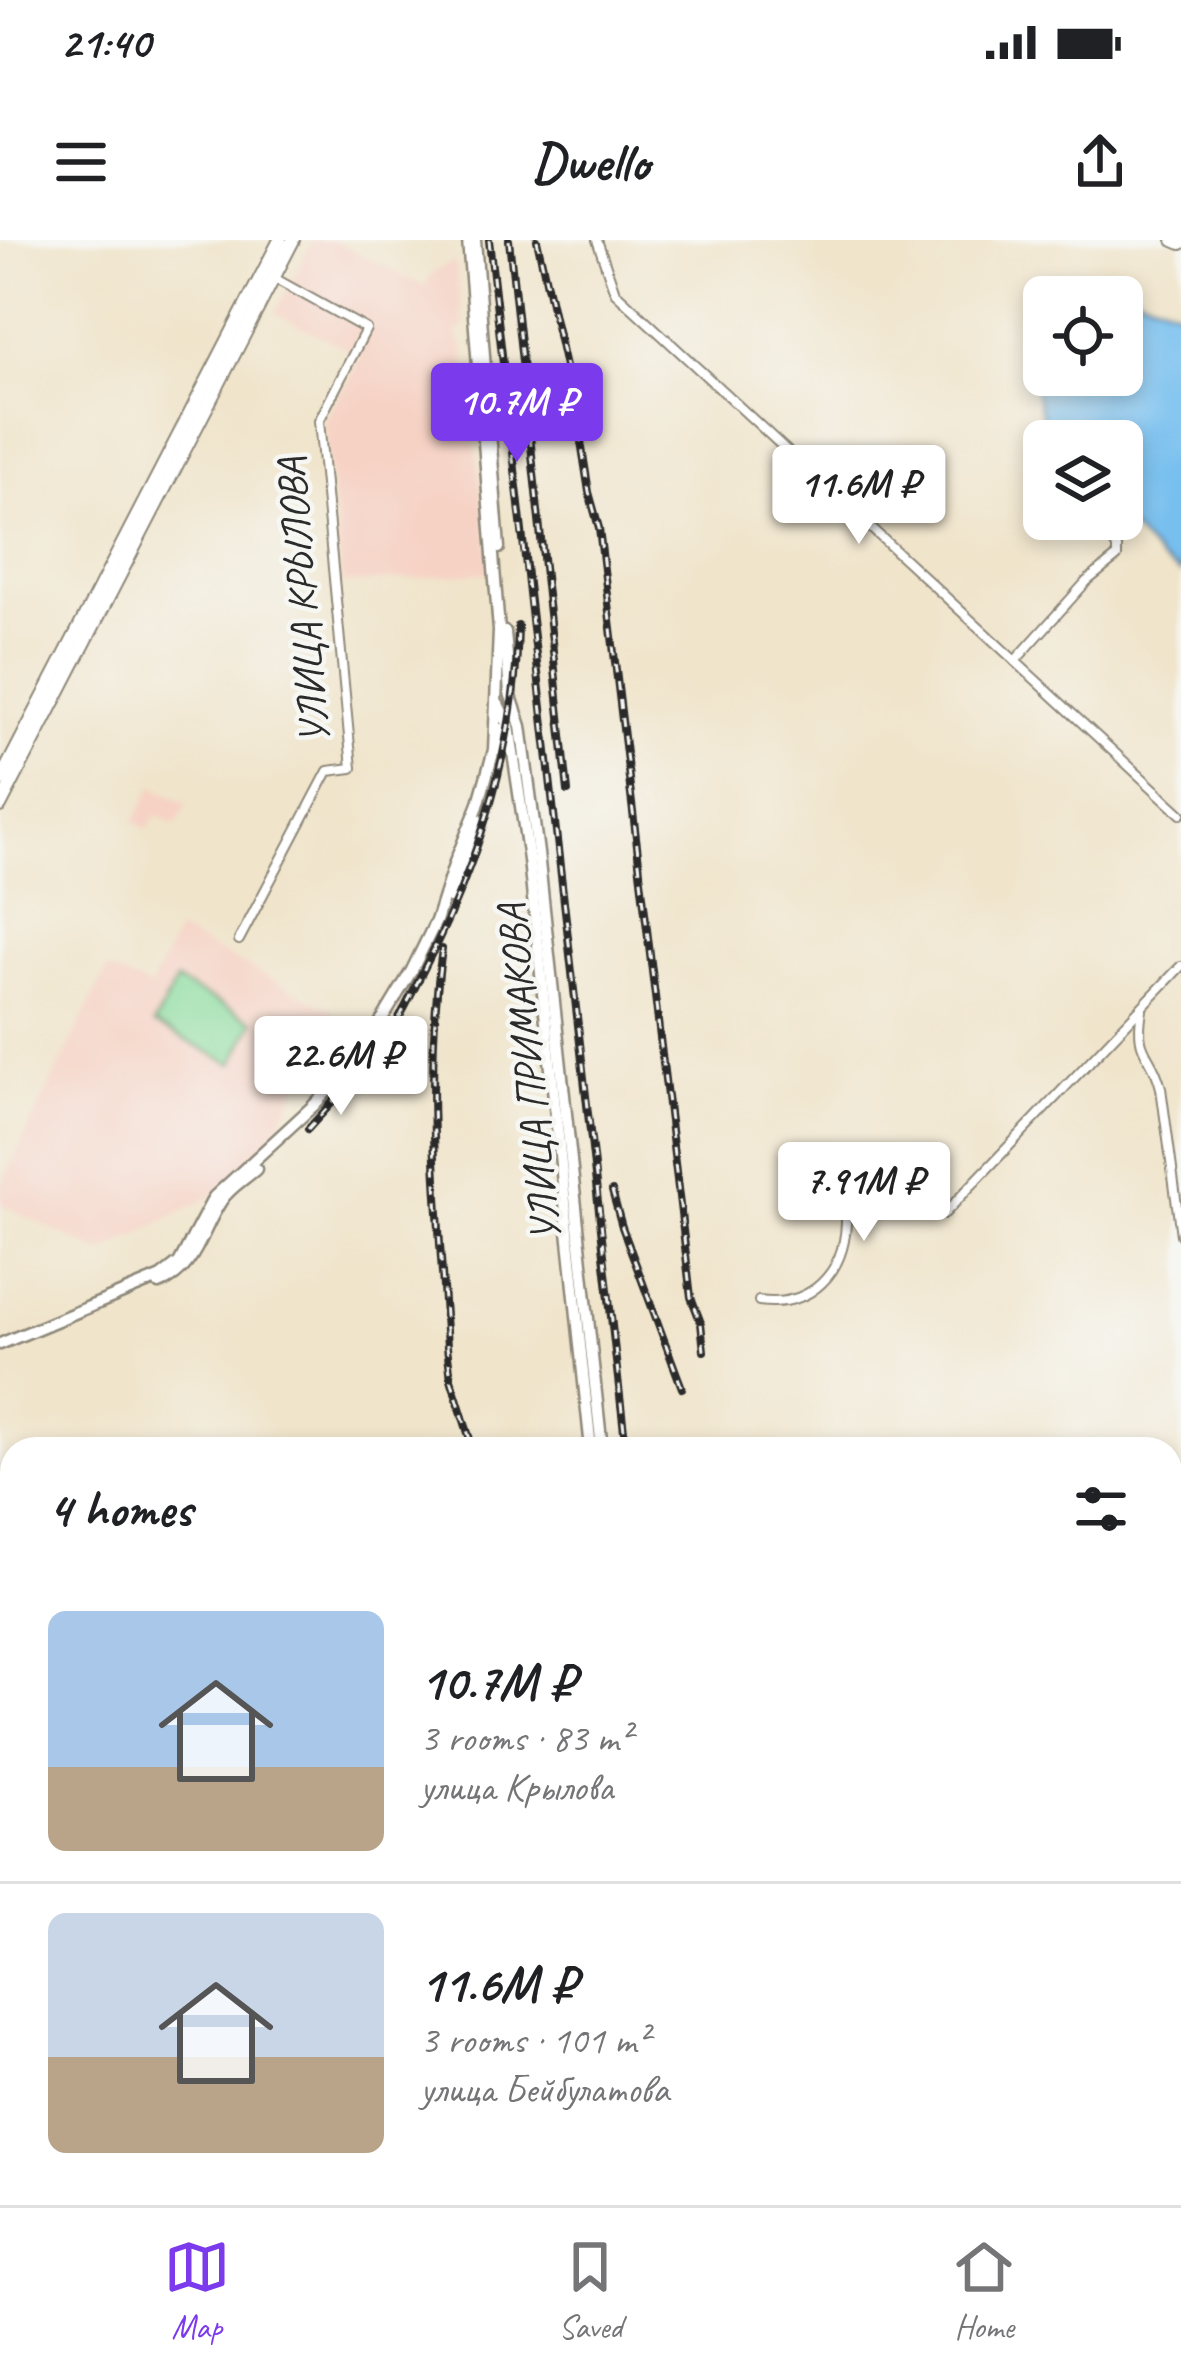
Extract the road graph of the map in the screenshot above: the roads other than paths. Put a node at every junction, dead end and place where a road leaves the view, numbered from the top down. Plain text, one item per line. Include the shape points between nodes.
1 (280, 240) edge
2 (293, 240) edge
3 (472, 240) edge
4 (597, 240) edge
5 (274, 278) junction
6 (234, 344) junction
7 (1112, 540) edge
8 (1015, 661) junction
9 (497, 700) junction
10 (512, 700) junction
11 (507, 727) junction
12 (0, 781) edge
13 (0, 806) edge
14 (1181, 814) edge
15 (239, 940) dead end
16 (1181, 966) edge
17 (1143, 1008) junction
18 (1181, 1235) edge
19 (759, 1301) dead end
20 (0, 1345) edge
21 (590, 1437) edge
22 (601, 1437) edge

1 - 6 main road
2 - 5 main road
3 - 9 main road
3 - 10 main road
4 - 8 street via 615,292
5 - 6 main road
5 - 15 street, УЛИЦА КРЫЛОВА via 366,329 320,421 352,768 328,771
6 - 12 main road
6 - 13 main road
7 - 8 street via 1117,557
8 - 14 street
9 - 10 main road
9 - 11 main road
9 - 20 main road via 494,750 436,921 346,1072 214,1197 170,1271
10 - 11 main road
10 - 22 main road, УЛИЦА ПРИМАКОВА via 538,854
11 - 20 main road via 440,922 398,1006 349,1075 224,1195 172,1279
11 - 21 main road, УЛИЦА ПРИМАКОВА via 530,860
16 - 17 street
17 - 18 street via 1140,1040 1157,1073
17 - 19 street via 948,1211 932,1213 867,1155 856,1161 835,1271 793,1301

